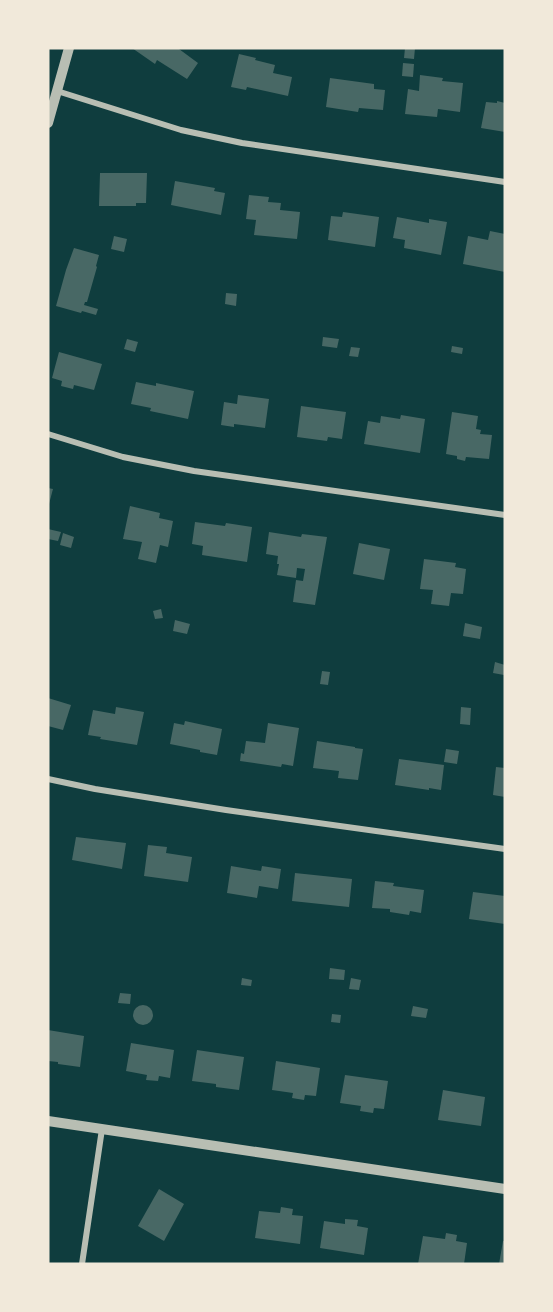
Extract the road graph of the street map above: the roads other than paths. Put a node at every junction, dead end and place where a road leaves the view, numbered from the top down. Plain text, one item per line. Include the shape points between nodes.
1 (69, 48) edge
2 (57, 91) junction
3 (48, 123) edge
4 (505, 182) edge
5 (48, 434) edge
6 (505, 515) edge
7 (48, 779) edge
8 (505, 849) edge
9 (48, 1121) edge
10 (102, 1129) junction
11 (505, 1189) edge
12 (82, 1264) edge

1 - 2 street
2 - 3 street
2 - 4 street via 181,130 242,143
5 - 6 street via 123,457 194,471
7 - 8 street via 204,806
9 - 10 street
10 - 11 street
10 - 12 street

